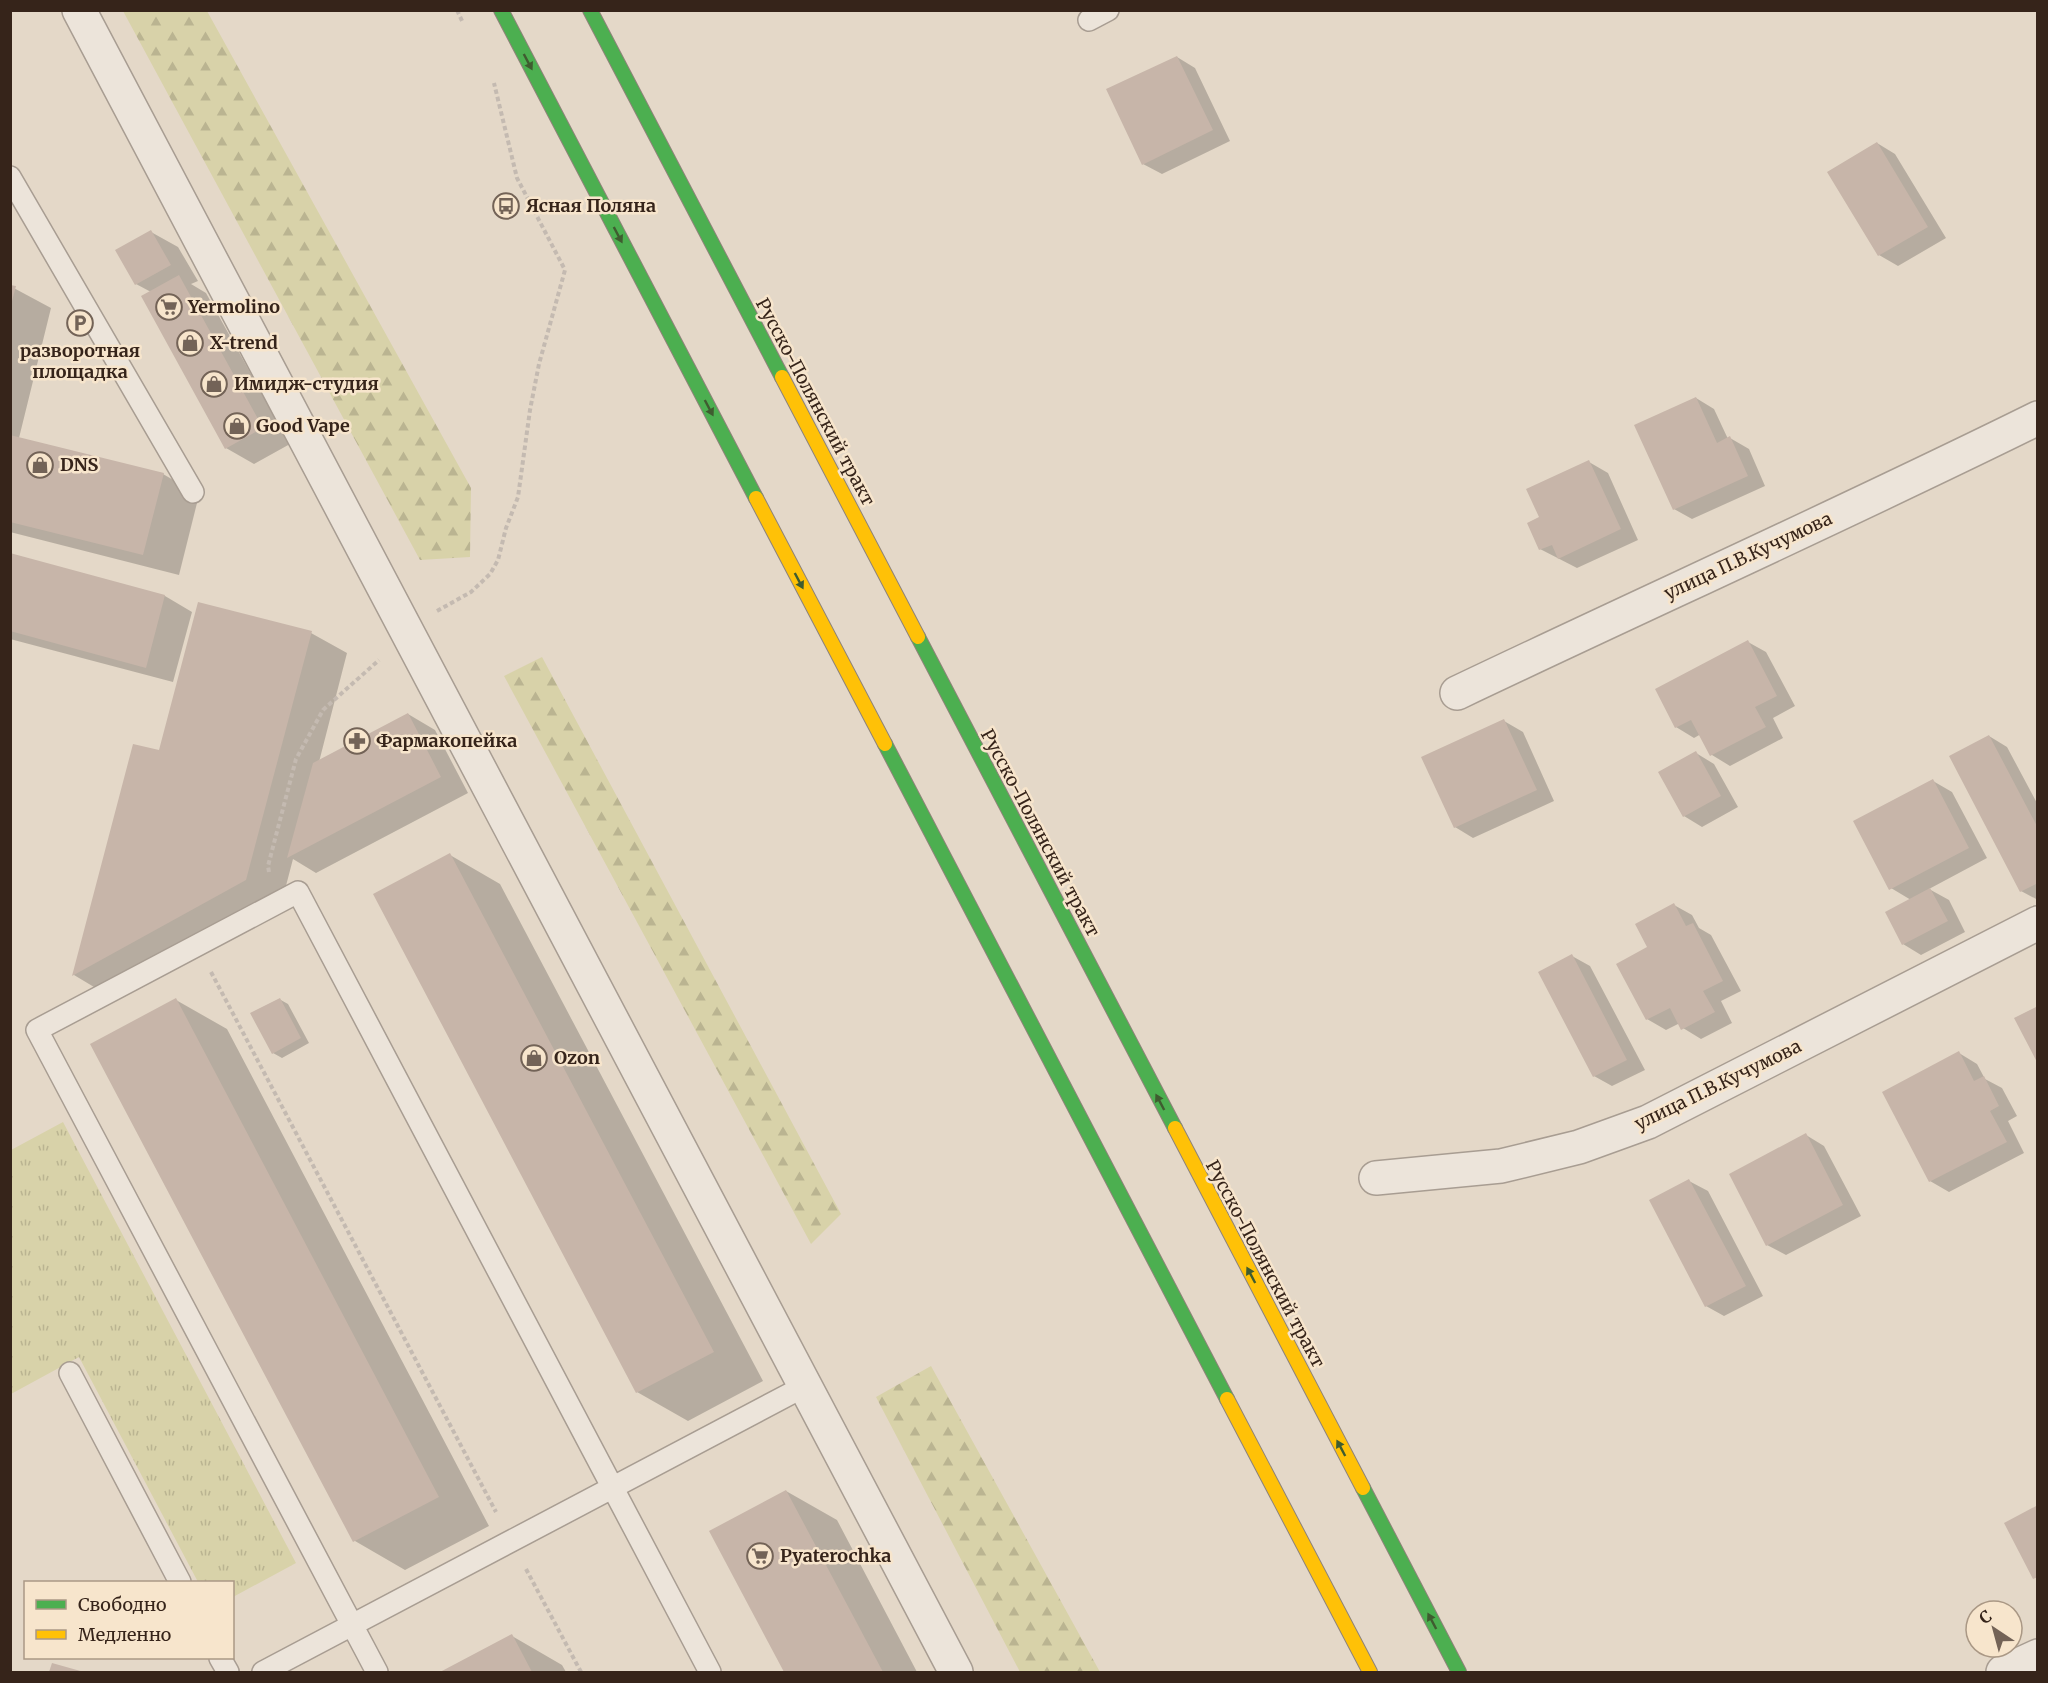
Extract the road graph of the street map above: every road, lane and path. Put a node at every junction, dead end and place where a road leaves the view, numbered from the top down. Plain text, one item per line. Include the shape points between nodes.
1 (79, 10) edge
2 (457, 10) edge
3 (501, 10) edge
4 (590, 10) edge
5 (1108, 10) edge
6 (1089, 20) dead end
7 (467, 30) dead end
8 (493, 80) dead end
9 (10, 177) edge
10 (2037, 418) edge
11 (194, 492) dead end
12 (408, 635) junction
13 (1457, 693) dead end
14 (280, 901) junction
15 (2037, 923) edge
16 (197, 945) junction
17 (1376, 1178) dead end
18 (70, 1373) dead end
19 (805, 1386) junction
20 (612, 1488) junction
21 (512, 1541) junction
22 (179, 1581) edge
23 (352, 1626) junction
24 (2037, 1656) edge
25 (263, 1672) edge
26 (377, 1672) edge
27 (581, 1672) edge
28 (710, 1672) edge
29 (956, 1672) edge
30 (1370, 1672) edge
31 (1459, 1672) edge
32 (2003, 1672) edge

1 - 12 street
2 - 7 path
3 -> 30 main road
31 -> 4 main road, Русско-Полянский тракт
5 - 6 lane
8 - 12 path via 517,178 565,270 539,364 518,497 498,560 471,592 435,612
9 - 11 lane
10 - 13 street, улица П.В.Кучумова
12 - 14 path via 323,710 296,759 268,866 271,885
12 - 19 street
14 - 16 lane
14 - 20 lane via 298,892
15 - 17 street, улица П.В.Кучумова via 1648,1122 1579,1147 1501,1166
16 - 21 path
16 - 23 lane via 37,1029
18 - 22 lane
19 - 20 lane
19 - 29 street
20 - 21 lane
20 - 28 lane
21 - 23 lane
21 - 27 path
23 - 25 lane
23 - 26 lane
24 - 32 street

